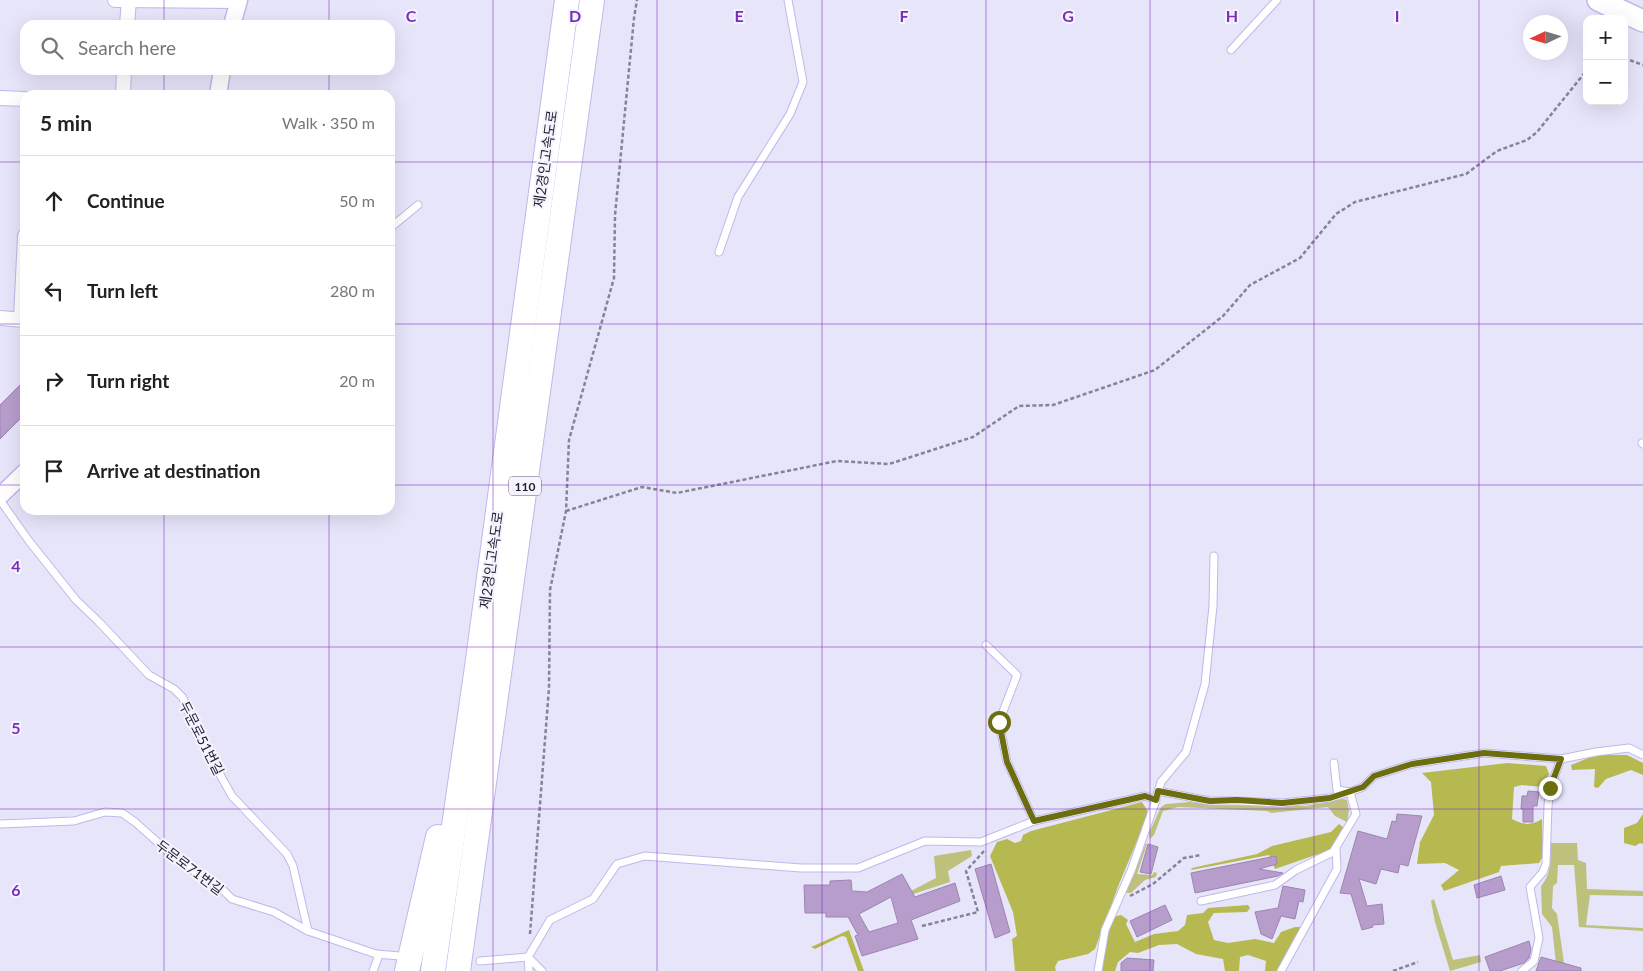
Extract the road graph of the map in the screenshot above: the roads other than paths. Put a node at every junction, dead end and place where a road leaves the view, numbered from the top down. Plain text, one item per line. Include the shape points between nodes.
1 (115, 0) edge
2 (129, 0) edge
3 (238, 0) edge
4 (567, 0) edge
5 (592, 0) edge
6 (788, 0) edge
7 (1276, 0) edge
8 (1598, 0) edge
9 (1622, 0) edge
10 (1643, 10) edge
11 (127, 20) edge
12 (233, 20) edge
13 (1643, 21) edge
14 (1231, 50) dead end
15 (124, 75) edge
16 (221, 75) edge
17 (123, 90) edge
18 (219, 90) edge
19 (0, 98) edge
20 (20, 99) edge
21 (418, 205) dead end
22 (395, 224) edge
23 (718, 252) dead end
24 (0, 318) edge
25 (20, 320) edge
26 (20, 477) edge
27 (0, 496) edge
28 (0, 500) edge
29 (1214, 556) dead end
30 (986, 646) dead end
31 (476, 668) junction
32 (1643, 755) edge
33 (1561, 759) junction
34 (1334, 763) dead end
35 (1158, 791) junction
36 (1350, 792) junction
37 (1156, 800) junction
38 (1034, 821) junction
39 (0, 824) edge
40 (1336, 847) junction
41 (1201, 901) dead end
42 (308, 931) junction
43 (377, 954) junction
44 (528, 957) junction
45 (480, 961) dead end
46 (404, 964) edge
47 (373, 971) edge
48 (433, 971) edge
49 (458, 971) edge
50 (529, 971) edge
51 (542, 971) edge
52 (1098, 971) edge
53 (1282, 971) edge
54 (1522, 971) edge

1 - 2 street
2 - 3 street
2 - 11 street
3 - 12 street
4 - 31 highway, 제2경인고속도로 / 110
5 - 49 highway, 제2경인고속도로 / 110
6 - 23 lane via 804,82 790,114 738,197
7 - 14 lane
8 - 13 main road
9 - 10 main road
15 - 17 street
16 - 18 street
19 - 20 street
21 - 22 lane
24 - 25 street
26 - 27 street
28 - 42 lane, 두문로51번길 via 76,600 149,675 183,698 195,730 232,796 287,854 293,866
29 - 35 lane via 1213,606 1205,684 1186,752 1160,782
30 - 38 lane via 1017,675 999,722 1007,762
31 - 46 highway
31 - 48 highway, 제2경인고속도로 / 110
32 - 33 lane via 1629,748
33 - 36 lane via 1484,753 1412,764 1374,776 1363,787
33 - 54 lane via 1550,788 1546,864 1530,887 1539,938 1534,961
34 - 36 lane via 1337,790
35 - 36 lane via 1210,801 1282,803 1330,798
35 - 37 lane
36 - 40 lane via 1356,814
37 - 38 lane via 1145,796
37 - 52 lane via 1131,871 1105,930
38 - 44 lane via 983,841 926,842 858,868 802,868 646,856 617,864 593,899 550,920
39 - 42 lane, 두문로71번길 via 74,821 105,812 122,813 181,863 232,899 274,912
40 - 41 lane via 1333,852 1296,870 1275,885
40 - 53 lane via 1337,869
42 - 43 lane, 두문로71번길
43 - 46 lane, 두문로71번길
43 - 47 lane
44 - 45 lane
44 - 50 lane
44 - 51 lane

